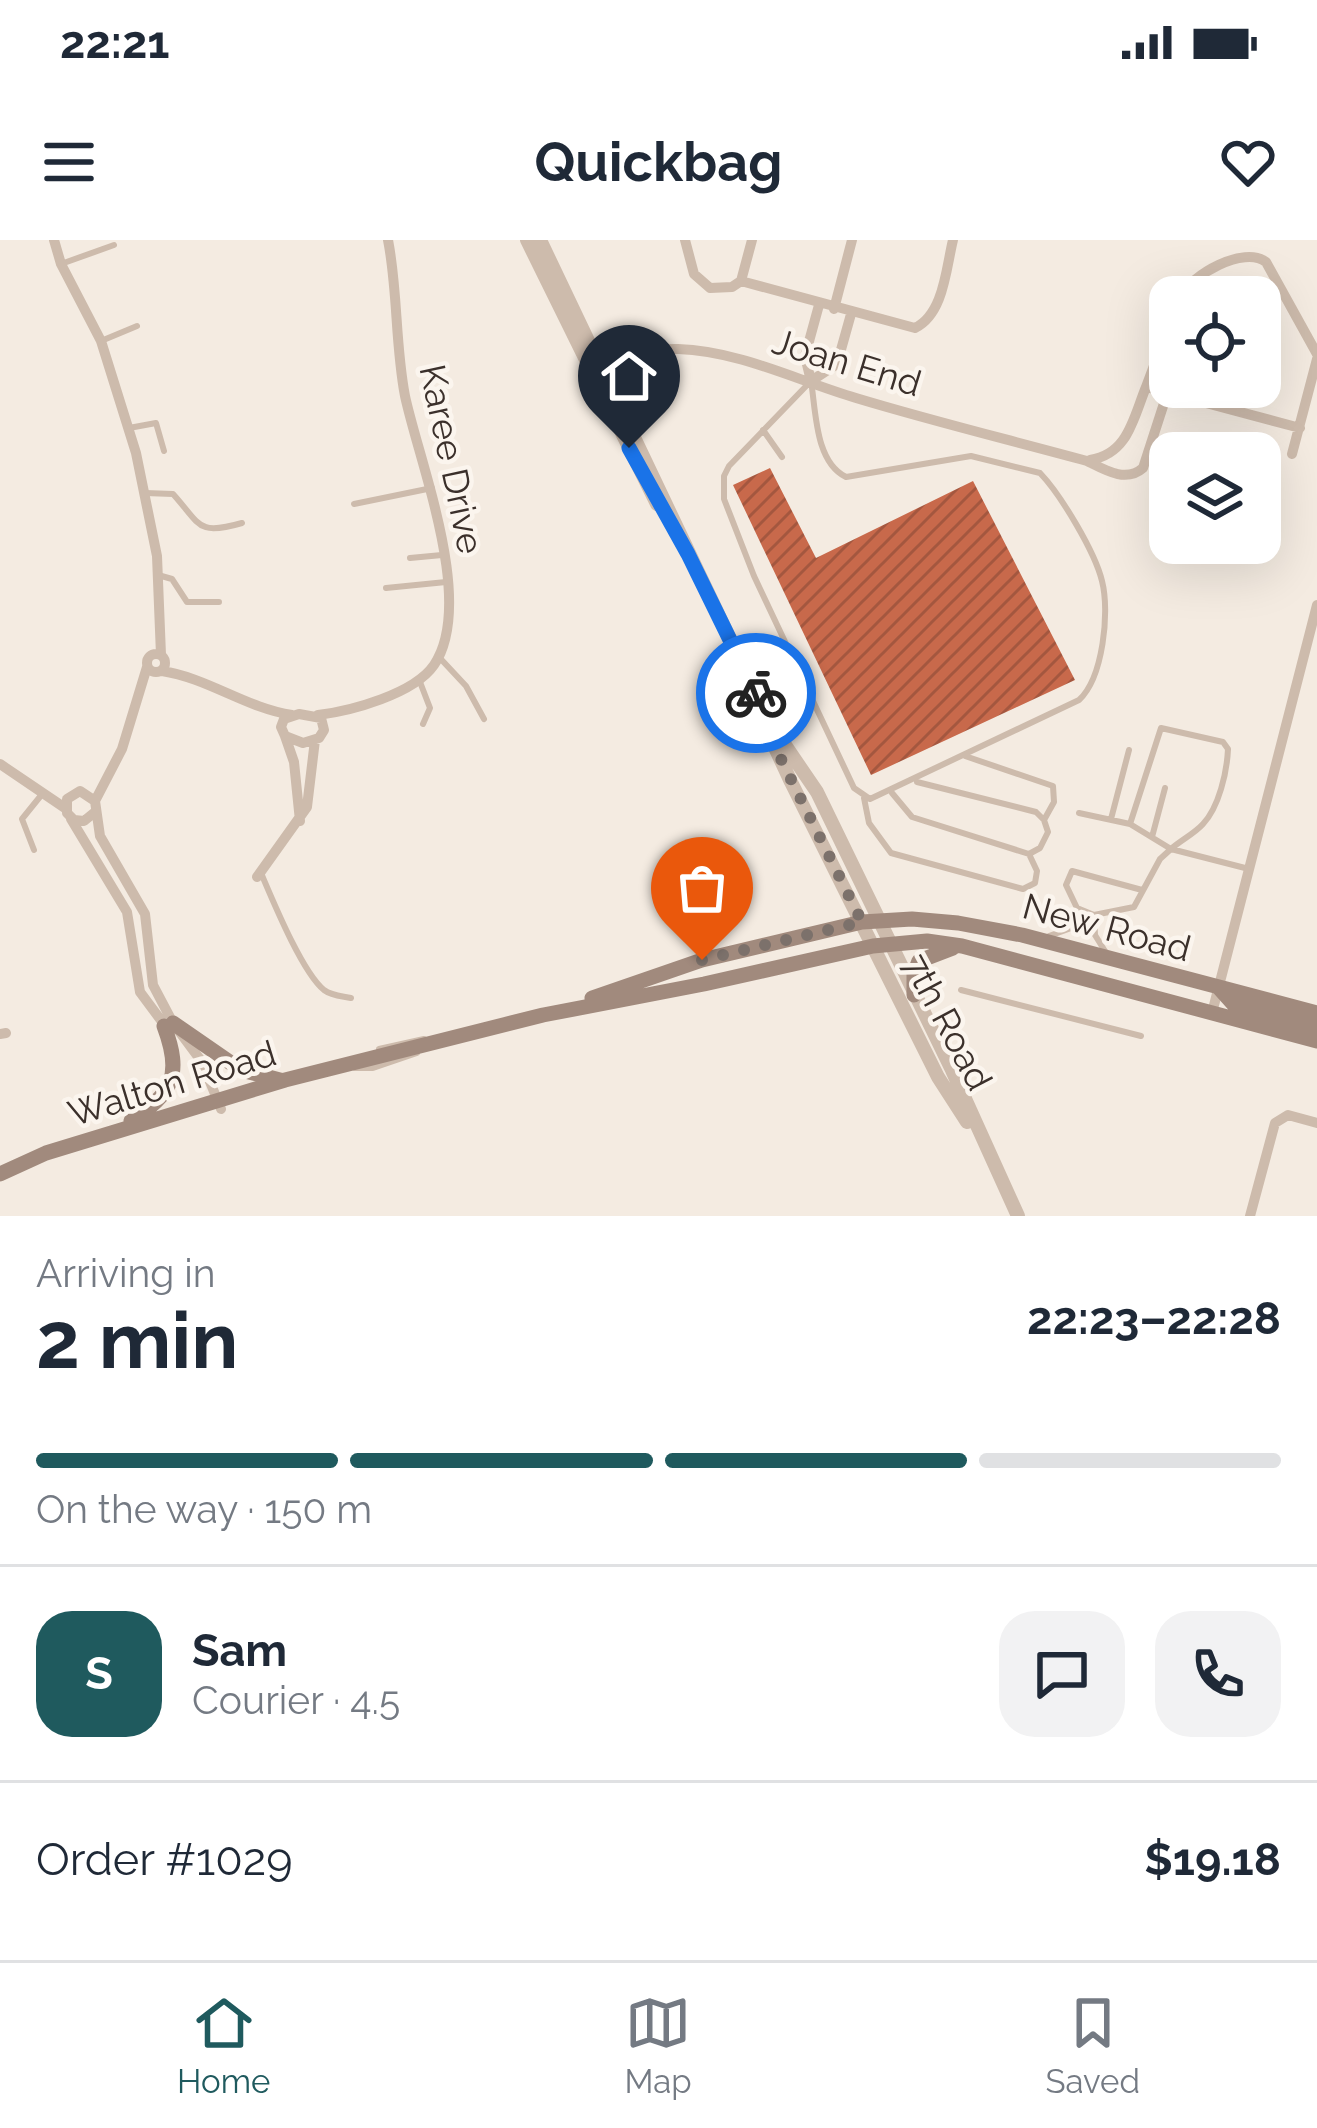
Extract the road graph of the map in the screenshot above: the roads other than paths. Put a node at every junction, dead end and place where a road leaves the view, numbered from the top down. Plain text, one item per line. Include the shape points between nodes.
1 (54, 240) edge
2 (388, 240) edge
3 (527, 240) edge
4 (540, 240) edge
5 (685, 240) edge
6 (752, 240) edge
7 (852, 240) edge
8 (953, 240) edge
9 (114, 244) dead end
10 (61, 264) junction
11 (1200, 276) edge
12 (1274, 276) edge
13 (741, 281) junction
14 (1281, 290) edge
15 (819, 305) junction
16 (834, 309) junction
17 (851, 314) junction
18 (137, 326) dead end
19 (101, 341) junction
20 (1317, 357) edge
21 (597, 375) junction
22 (1149, 379) edge
23 (811, 381) junction
24 (1146, 387) junction
25 (1149, 388) edge
26 (1162, 408) edge
27 (1222, 408) edge
28 (129, 428) junction
29 (1300, 428) junction
30 (764, 430) junction
31 (1122, 445) junction
32 (164, 451) dead end
33 (1148, 453) junction
34 (1292, 454) dead end
35 (782, 457) dead end
36 (1087, 461) junction
37 (433, 488) junction
38 (145, 493) junction
39 (354, 503) dead end
40 (242, 523) dead end
41 (444, 554) junction
42 (410, 559) dead end
43 (158, 575) junction
44 (446, 582) junction
45 (386, 588) dead end
46 (219, 602) dead end
47 (1317, 605) edge
48 (439, 656) junction
49 (156, 663) junction
50 (418, 679) junction
51 (254, 706) junction
52 (350, 710) junction
53 (318, 715) junction
54 (292, 716) junction
55 (484, 719) dead end
56 (423, 724) dead end
57 (324, 727) junction
58 (283, 732) junction
59 (316, 740) junction
60 (1129, 751) dead end
61 (965, 756) junction
62 (0, 764) edge
63 (110, 772) junction
64 (310, 774) junction
65 (295, 775) junction
66 (914, 781) junction
67 (1165, 788) dead end
68 (40, 791) junction
69 (78, 792) junction
70 (891, 792) junction
71 (864, 798) junction
72 (95, 806) junction
73 (68, 813) junction
74 (1079, 813) dead end
75 (1111, 819) junction
76 (1044, 820) junction
77 (300, 821) junction
78 (1130, 824) junction
79 (1151, 837) junction
80 (1171, 849) junction
81 (34, 850) dead end
82 (1030, 854) junction
83 (1249, 869) junction
84 (259, 875) joint
85 (1142, 890) junction
86 (140, 905) junction
87 (127, 912) junction
88 (1089, 915) junction
89 (870, 921) junction
90 (1034, 939) junction
91 (881, 945) junction
92 (962, 946) junction
93 (1110, 959) junction
94 (1219, 988) junction
95 (961, 990) dead end
96 (914, 995) junction
97 (351, 998) dead end
98 (157, 1008) junction
99 (1212, 1013) junction
100 (1317, 1013) edge
101 (543, 1015) junction
102 (169, 1025) junction
103 (1317, 1028) edge
104 (1141, 1036) dead end
105 (1317, 1041) edge
106 (359, 1064) junction
107 (285, 1080) junction
108 (217, 1106) junction
109 (1317, 1123) edge
110 (118, 1130) junction
111 (986, 1151) junction
112 (0, 1174) edge
113 (1018, 1216) edge
114 (1250, 1216) edge

1 - 10 street
2 - 37 street, Karee Drive via 400,369
3 - 21 street, 7th Road
4 - 21 street, 7th Road
5 - 13 street via 700,283 722,288
6 - 13 street
7 - 16 street
8 - 17 street via 924,324
9 - 10 lane
10 - 19 street
11 - 12 street via 1257,255
13 - 15 street
14 - 20 street
15 - 16 street
15 - 23 street via 805,356
16 - 17 street
17 - 23 street via 837,364
18 - 19 lane
19 - 28 street
20 - 29 street
21 - 23 street, Joan End via 679,349
21 - 89 street, 7th Road via 676,522 772,741
22 - 24 street
23 - 30 lane
23 - 36 street, Joan End
23 - 61 lane via 819,435 835,472 858,478 971,457 1024,466 1049,482 1099,569 1100,659 1086,693
24 - 25 street
24 - 31 street
26 - 33 street
27 - 29 street
28 - 32 lane via 156,423
28 - 38 street
29 - 34 street
30 - 35 lane
30 - 71 lane via 729,466 724,499
31 - 33 street
31 - 36 street
33 - 36 street, Joan End via 1131,476
37 - 39 lane
37 - 41 street, Karee Drive
38 - 40 lane via 173,494 202,528
38 - 43 street
41 - 42 lane
41 - 44 street, Karee Drive
43 - 46 lane via 172,579 187,602
43 - 49 street
44 - 45 lane
44 - 48 street, Karee Drive
47 - 83 street
48 - 50 street
48 - 55 lane
49 - 51 street
49 - 63 street
50 - 52 street
50 - 56 lane via 430,708
51 - 54 street
51 - 58 street
52 - 53 street
52 - 57 street
53 - 54 street
53 - 57 street
54 - 58 street
57 - 59 street
58 - 59 street via 297,743
58 - 65 street
59 - 64 street
60 - 75 lane
61 - 66 lane
61 - 76 lane via 1053,786
62 - 68 street
63 - 69 street
63 - 72 street
64 - 65 street
64 - 77 street
65 - 77 street
66 - 70 lane
66 - 76 lane
67 - 79 lane
68 - 69 street
68 - 73 street
68 - 81 lane via 21,821
69 - 72 street
69 - 73 street
70 - 71 lane
70 - 82 lane via 913,817
71 - 82 lane via 869,823 891,853 1023,889 1035,883
72 - 73 street via 84,821
72 - 86 street via 110,858
73 - 87 street
74 - 75 lane
75 - 78 lane
76 - 82 lane via 1048,832
77 - 84 street
78 - 79 lane
78 - 80 lane via 1161,728 1223,742 1213,811
79 - 80 lane
80 - 83 lane
80 - 85 lane
83 - 94 street
84 - 97 lane via 317,983
85 - 88 lane via 1134,907
85 - 88 lane via 1072,871 1066,892
86 - 87 street
86 - 98 street
87 - 98 street via 140,992
88 - 90 lane
88 - 93 lane
89 - 90 main road, New Road via 958,923
89 - 91 street, 7th Road
89 - 101 main road, Walton Road via 702,960
90 - 93 main road, New Road
91 - 92 main road, New Road
91 - 96 street, 7th Road
91 - 101 main road, Walton Road
91 - 111 street, 7th Road via 938,1077
92 - 96 main road via 919,961
92 - 99 main road, New Road
93 - 94 main road, New Road
94 - 99 street
94 - 100 main road, New Road
94 - 103 main road via 1236,1007
95 - 104 lane
96 - 111 street, 7th Road
98 - 102 street
99 - 105 main road, New Road
101 - 106 main road, Walton Road
102 - 107 main road via 241,1070
102 - 108 street via 202,1062
102 - 110 main road via 172,1082 162,1100
106 - 107 main road, Walton Road
106 - 108 main road, Walton Road
107 - 108 main road, Walton Road
108 - 110 main road, Walton Road
108 - 112 main road, Walton Road
109 - 114 street via 1288,1115 1275,1123
110 - 112 main road, Walton Road
111 - 113 street, 7th Road

